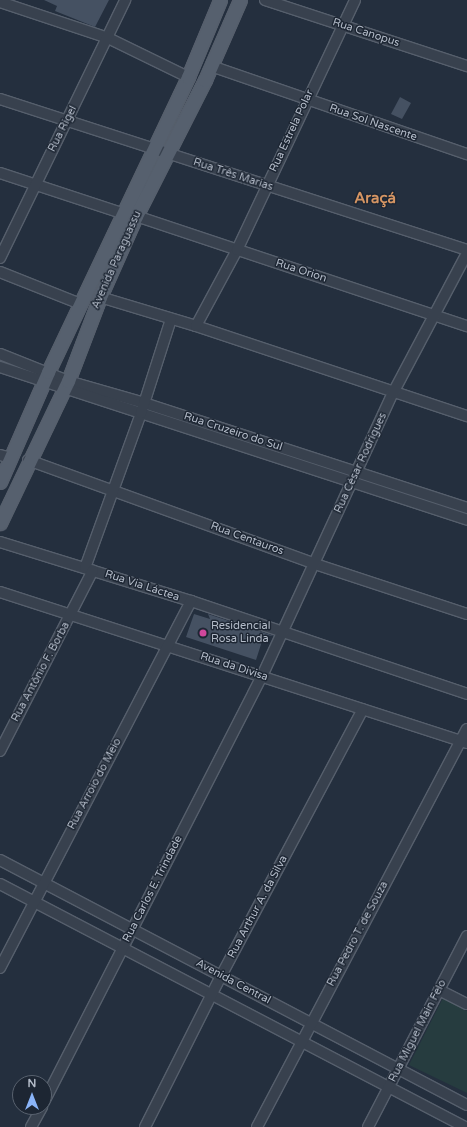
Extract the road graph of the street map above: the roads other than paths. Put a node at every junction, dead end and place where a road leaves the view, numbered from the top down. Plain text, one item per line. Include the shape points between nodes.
1 (125, 0) edge
2 (220, 0) edge
3 (240, 0) edge
4 (265, 0) edge
5 (355, 0) edge
6 (0, 2) edge
7 (343, 25) junction
8 (108, 38) junction
9 (211, 66) junction
10 (467, 66) edge
11 (188, 77) junction
12 (0, 99) edge
13 (306, 100) junction
14 (68, 121) junction
15 (153, 150) junction
16 (168, 154) junction
17 (467, 154) edge
18 (0, 173) edge
19 (35, 184) junction
20 (266, 186) junction
21 (122, 213) junction
22 (136, 216) junction
23 (238, 250) junction
24 (467, 250) edge
25 (467, 253) edge
26 (0, 258) edge
27 (0, 272) edge
28 (100, 297) junction
29 (81, 304) junction
30 (435, 316) junction
31 (171, 319) junction
32 (196, 326) junction
33 (467, 326) edge
34 (0, 354) edge
35 (0, 367) edge
36 (46, 377) junction
37 (67, 385) junction
38 (394, 393) junction
39 (143, 408) junction
40 (467, 416) edge
41 (262, 441) junction
42 (258, 452) junction
43 (5, 456) edge
44 (28, 460) junction
45 (356, 471) junction
46 (0, 482) edge
47 (350, 483) junction
48 (114, 490) junction
49 (467, 508) edge
50 (467, 520) edge
51 (0, 523) edge
52 (0, 542) edge
53 (315, 564) junction
54 (89, 569) junction
55 (0, 592) edge
56 (191, 601) junction
57 (71, 614) junction
58 (467, 614) edge
59 (283, 633) junction
60 (168, 646) junction
61 (262, 676) junction
62 (467, 694) edge
63 (362, 709) junction
64 (467, 729) edge
65 (464, 743) edge
66 (0, 750) edge
67 (0, 860) edge
68 (44, 883) junction
69 (0, 884) edge
70 (34, 902) junction
71 (132, 929) junction
72 (467, 936) edge
73 (123, 948) junction
74 (0, 968) edge
75 (221, 976) junction
76 (439, 990) junction
77 (213, 995) junction
78 (467, 1004) edge
79 (310, 1023) junction
80 (300, 1041) junction
81 (398, 1069) junction
82 (52, 1086) edge
83 (389, 1088) junction
84 (467, 1105) edge
85 (38, 1115) edge
86 (31, 1127) edge
87 (145, 1127) edge
88 (257, 1127) edge
89 (368, 1127) edge
90 (465, 1127) edge

1 - 8 street, Rua Rigel
2 - 11 main road, Avenida Paraguassu
3 - 9 main road, Avenida Paraguassu
4 - 7 street, Rua Canopus
5 - 7 street, Rua Estrela Polar
6 - 8 street
7 - 10 street, Rua Canopus
7 - 13 street, Rua Estrela Polar
8 - 11 street
8 - 14 street, Rua Rigel
9 - 13 street, Rua Sol Nascente
9 - 16 main road, Avenida Paraguassu
11 - 15 main road, Avenida Paraguassu
12 - 14 street, Rua Três Marias
13 - 17 street, Rua Sol Nascente
13 - 20 street, Rua Estrela Polar
14 - 15 street, Rua Três Marias
14 - 19 street, Rua Rigel
15 - 16 street, Rua Três Marias
15 - 21 main road, Avenida Paraguassu
16 - 20 street, Rua Três Marias
16 - 22 main road, Avenida Paraguassu
18 - 19 street
19 - 21 street
19 - 26 street, Rua Rigel
20 - 23 street, Rua Estrela Polar
20 - 24 street, Rua Três Marias
21 - 29 main road, Avenida Paraguassu
22 - 23 street, Rua Orion
22 - 28 main road, Avenida Paraguassu
23 - 30 street, Rua Orion
23 - 32 street, Rua Estrela Polar
25 - 30 street, Rua César Rodrigues
27 - 29 street
28 - 31 street
28 - 37 main road, Avenida Paraguassu
29 - 36 main road, Avenida Paraguassu
30 - 33 street, Rua Orion
30 - 38 street, Rua César Rodrigues
31 - 32 street
31 - 39 street, Rua Antônio F. Borba
32 - 38 street
34 - 36 street, Rua Cruzeiro do Sul
35 - 36 street, Rua Cruzeiro do Sul
36 - 37 street, Rua Cruzeiro do Sul
36 - 43 main road, Avenida Paraguassu
37 - 39 street, Rua Cruzeiro do Sul
37 - 44 main road, Avenida Paraguassu
38 - 40 street
38 - 45 street, Rua César Rodrigues
39 - 41 street, Rua Cruzeiro do Sul
39 - 42 street, Rua Cruzeiro do Sul
39 - 48 street, Rua Antônio F. Borba
41 - 42 street
41 - 45 street, Rua Cruzeiro do Sul
42 - 47 street, Rua Cruzeiro do Sul
43 - 46 main road, Avenida Paraguassu
44 - 48 street, Rua Centauros
44 - 51 main road, Avenida Paraguassu
45 - 47 street, Rua César Rodrigues
45 - 49 street, Rua Cruzeiro do Sul
47 - 50 street, Rua Cruzeiro do Sul
47 - 53 street, Rua César Rodrigues
48 - 53 street, Rua Centauros
48 - 54 street, Rua Antônio F. Borba
52 - 54 street, Rua Via Láctea
53 - 58 street, Rua Centauros
53 - 59 street, Rua César Rodrigues
54 - 56 street, Rua Via Láctea
54 - 57 street, Rua Antônio F. Borba
55 - 57 street, Rua da Divisa
56 - 59 street, Rua Via Láctea
56 - 60 street, Rua Arroio do Meio
57 - 60 street, Rua da Divisa
57 - 66 street, Rua Antônio F. Borba
59 - 61 street, Rua César Rodrigues
59 - 62 street, Rua Via Láctea
60 - 61 street, Rua da Divisa
60 - 68 street, Rua Arroio do Meio
61 - 63 street, Rua da Divisa
61 - 71 street, Rua Carlos E. Trindade
63 - 65 street, Rua da Divisa
63 - 75 street, Rua Arthur A. da Silva
64 - 65 street, Rua Pedro T. de Souza
65 - 79 street, Rua Pedro T. de Souza
67 - 68 street, Avenida Central
68 - 70 street, Rua Arroio do Meio
68 - 71 street, Avenida Central
69 - 70 street, Avenida Central
70 - 73 street, Avenida Central
70 - 74 street, Rua Arroio do Meio
71 - 73 street, Rua Carlos E. Trindade
71 - 75 street, Avenida Central
72 - 76 street, Rua Miguel Main Felo
73 - 77 street, Avenida Central
73 - 82 street, Rua Carlos E. Trindade
75 - 77 street, Rua Arthur A. da Silva
75 - 79 street, Avenida Central
76 - 78 street
76 - 81 street, Rua Miguel Main Felo
77 - 80 street, Avenida Central
77 - 87 street, Rua Arthur A. da Silva
79 - 80 street, Rua Pedro T. de Souza
79 - 81 street, Avenida Central
80 - 83 street, Avenida Central
80 - 88 street, Rua Pedro T. de Souza
81 - 83 street, Rua Miguel Main Felo
81 - 84 street, Avenida Central
83 - 89 street, Rua Miguel Main Felo
83 - 90 street, Avenida Central
85 - 86 street

